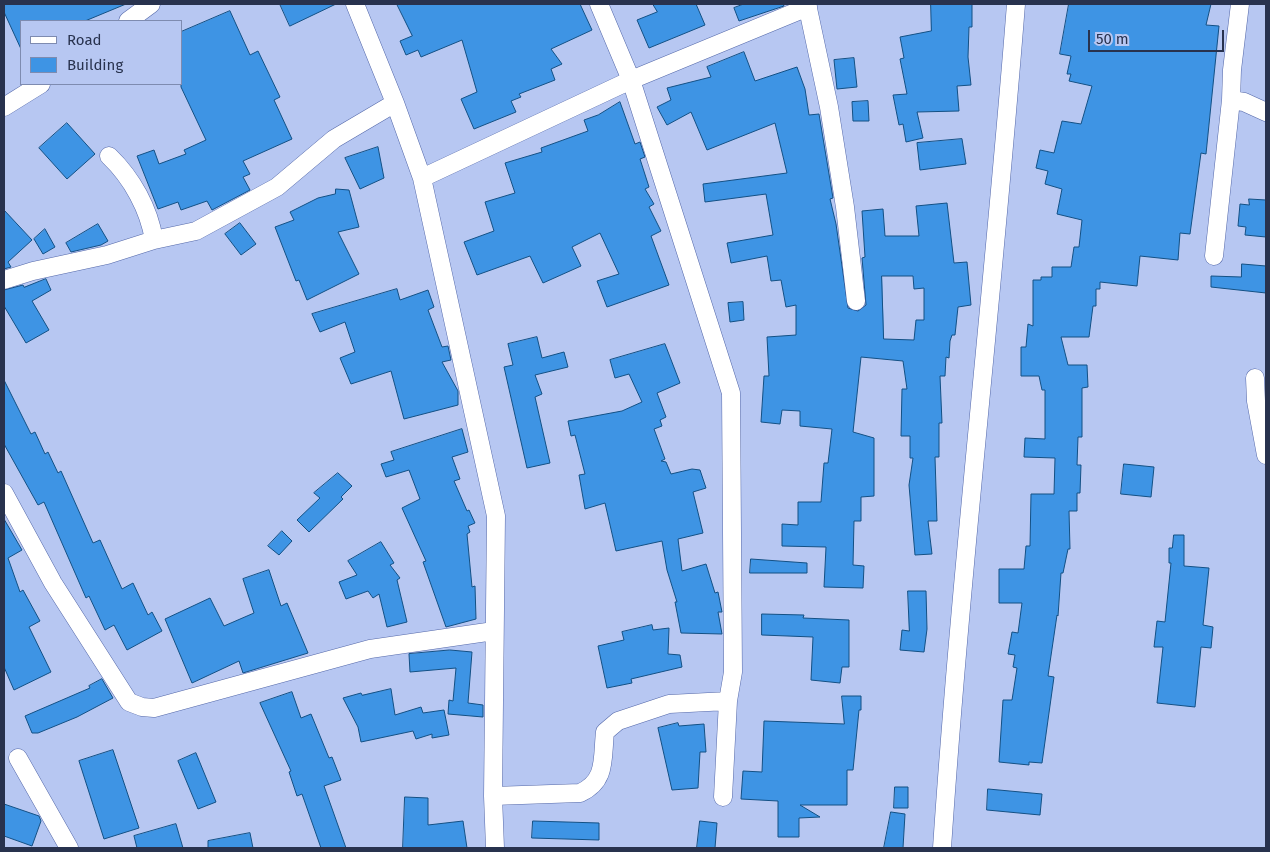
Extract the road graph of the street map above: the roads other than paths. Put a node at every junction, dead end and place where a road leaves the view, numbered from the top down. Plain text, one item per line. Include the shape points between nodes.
1 (151, 4) edge
2 (355, 4) edge
3 (599, 4) edge
4 (1016, 4) edge
5 (1240, 4) edge
6 (807, 6) edge
7 (129, 20) edge
8 (631, 80) junction
9 (39, 85) edge
10 (1231, 100) junction
11 (395, 103) junction
12 (4, 107) edge
13 (1266, 112) edge
14 (109, 156) dead end
15 (422, 178) junction
16 (154, 240) junction
17 (1214, 256) dead end
18 (4, 280) edge
19 (856, 302) dead end
20 (1255, 378) dead end
21 (1266, 455) edge
22 (4, 493) edge
23 (494, 631) junction
24 (728, 701) junction
25 (18, 758) dead end
26 (493, 796) junction
27 (723, 797) dead end
28 (69, 848) edge
29 (495, 848) edge
30 (942, 848) edge

1 - 7 street
2 - 11 street
3 - 8 street
4 - 30 street via 994,277 951,708
5 - 10 street
6 - 8 street
6 - 19 street via 835,144
8 - 15 street
8 - 24 street via 731,393 733,672
9 - 12 street
10 - 13 street
10 - 17 street
11 - 15 street
11 - 16 street via 334,140 277,187 196,230
14 - 16 street via 120,167 143,204
15 - 23 street via 496,516
16 - 18 street
20 - 21 street
22 - 23 street via 53,583 129,702 142,707 154,708 370,649
23 - 26 street
24 - 26 street via 669,704 618,721 604,732 600,778 591,788 580,793
24 - 27 street
25 - 28 street
26 - 29 street

